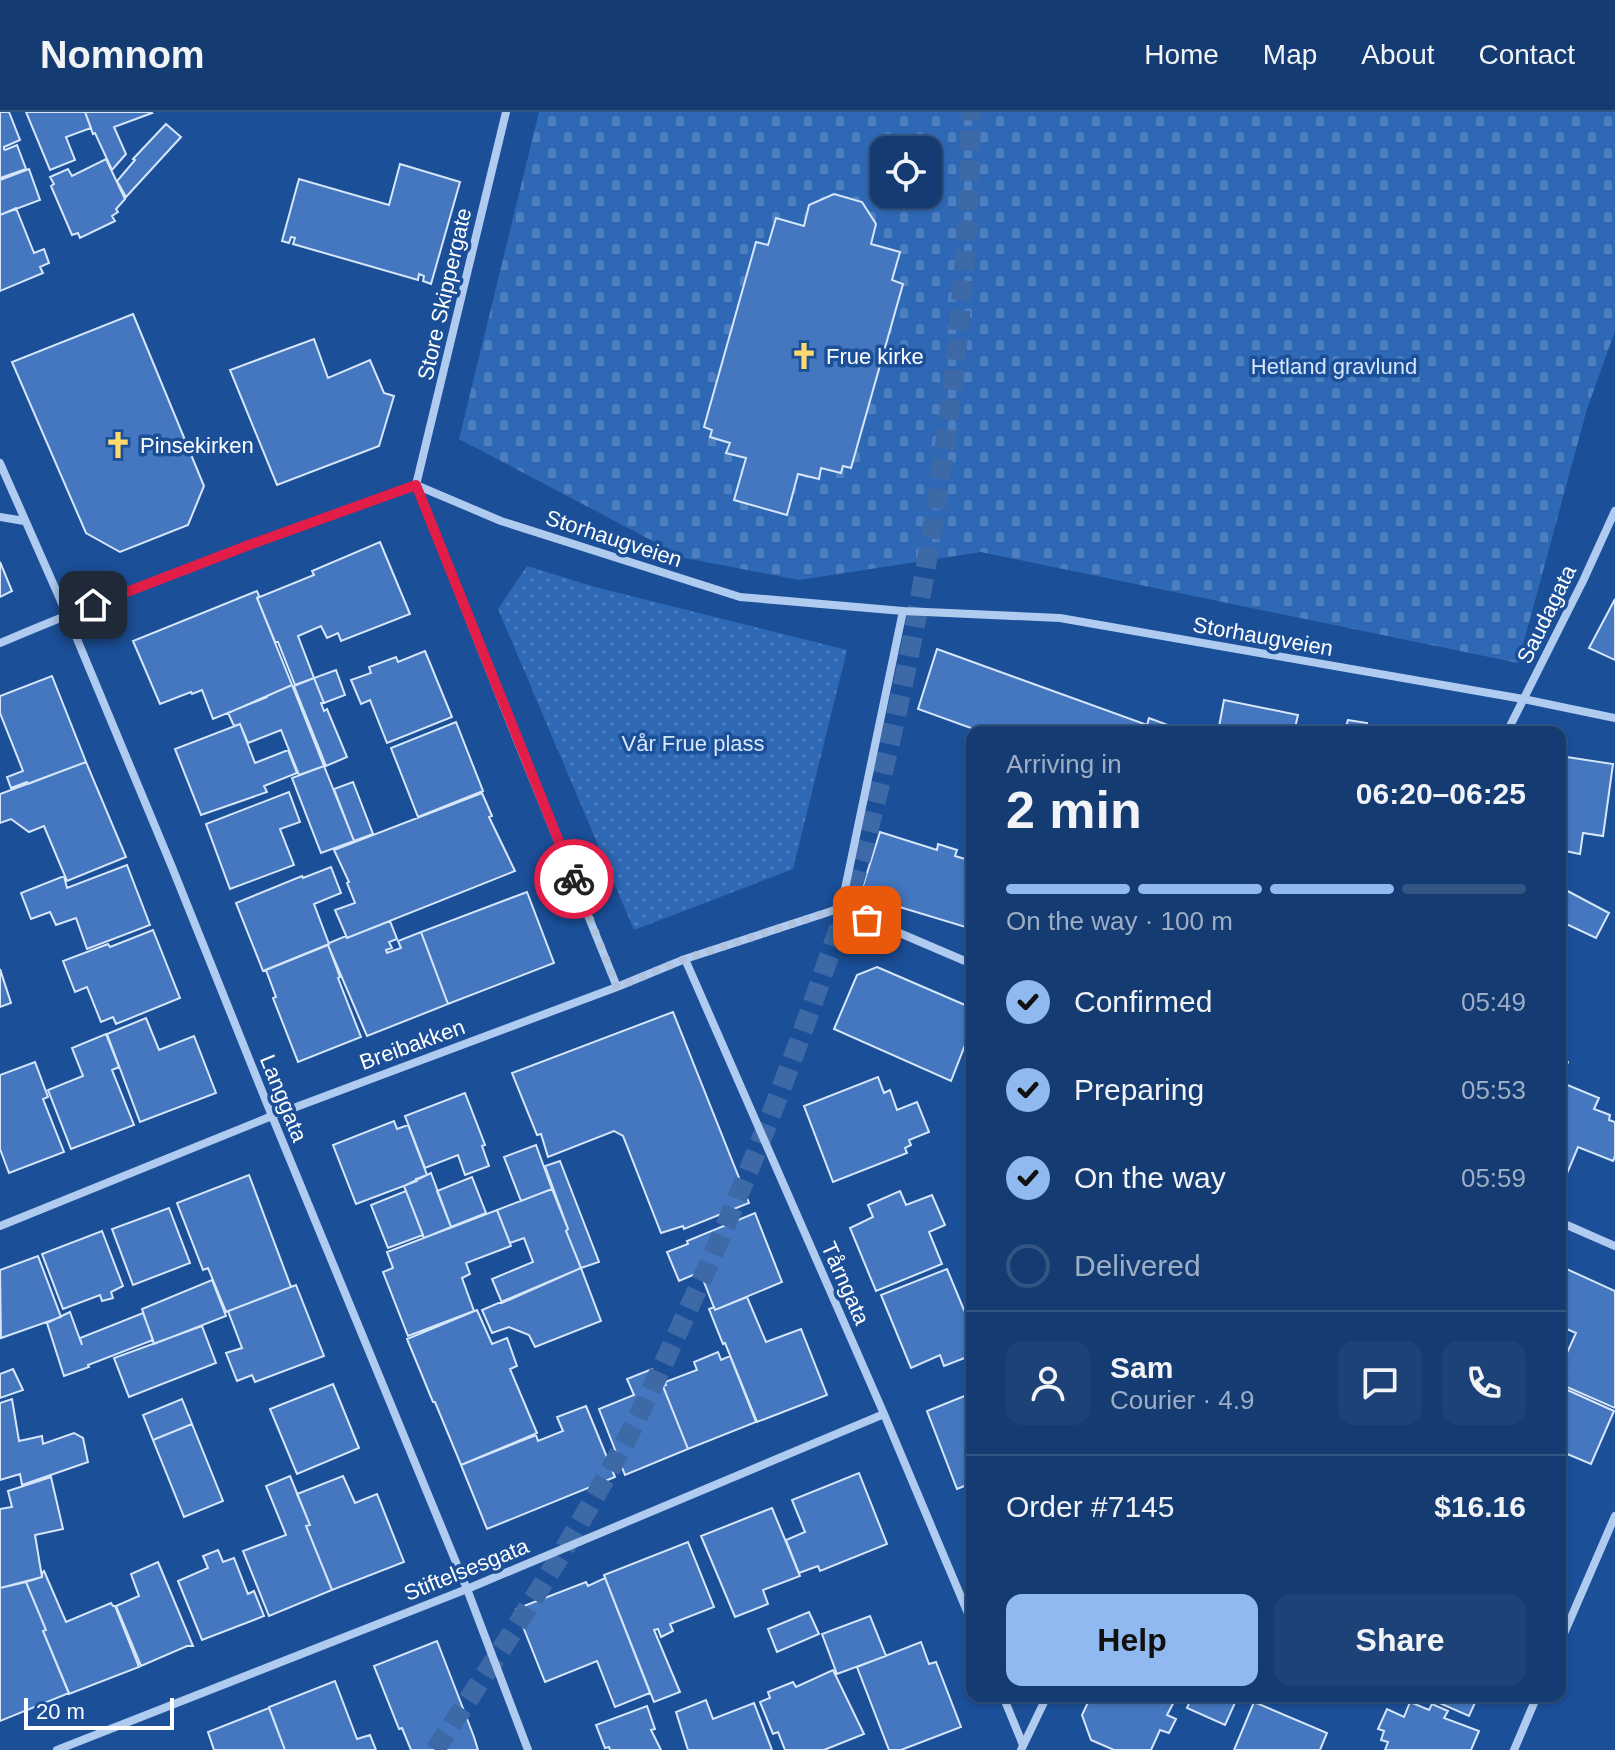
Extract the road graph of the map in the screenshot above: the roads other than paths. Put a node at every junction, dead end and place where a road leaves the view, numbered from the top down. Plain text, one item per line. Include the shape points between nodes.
1 (506, 112) edge
2 (0, 463) edge
3 (416, 485) junction
4 (1615, 511) edge
5 (0, 517) edge
6 (24, 521) junction
7 (903, 611) junction
8 (67, 615) junction
9 (0, 643) edge
10 (1523, 699) junction
11 (1615, 718) edge
12 (1510, 726) edge
13 (841, 908) junction
14 (685, 959) junction
15 (966, 961) edge
16 (617, 987) junction
17 (272, 1116) junction
18 (1566, 1225) edge
19 (0, 1226) edge
20 (1615, 1246) edge
21 (884, 1414) junction
22 (1615, 1516) edge
23 (467, 1589) junction
24 (966, 1609) edge
25 (1566, 1629) edge
26 (1006, 1702) edge
27 (1044, 1702) edge
28 (1534, 1702) edge
29 (1025, 1748) edge
30 (57, 1750) edge
31 (528, 1750) edge
32 (1012, 1750) edge
33 (1514, 1750) edge

1 - 3 street, Store Skippergate
2 - 6 street, Langgata
3 - 7 street, Storhaugveien via 501,521 740,597
3 - 8 street
3 - 16 street
4 - 10 street, Saudagata
5 - 6 street
6 - 8 street, Langgata
7 - 10 street, Storhaugveien via 1060,618
7 - 13 street
8 - 9 street
8 - 17 street, Langgata
10 - 11 street, Storhaugveien
10 - 12 street, Saudagata
13 - 14 street, Breibakken
13 - 15 street
14 - 16 street, Breibakken
14 - 21 street, Tårngata
16 - 17 street, Breibakken
17 - 19 street, Breibakken
17 - 23 street, Langgata
18 - 20 street
21 - 23 street, Stiftelsesgata
21 - 24 street, Tårngata
22 - 25 street
23 - 30 street, Stiftelsesgata
23 - 31 street, Langgata
26 - 29 street
27 - 29 street
28 - 33 street
29 - 32 street

